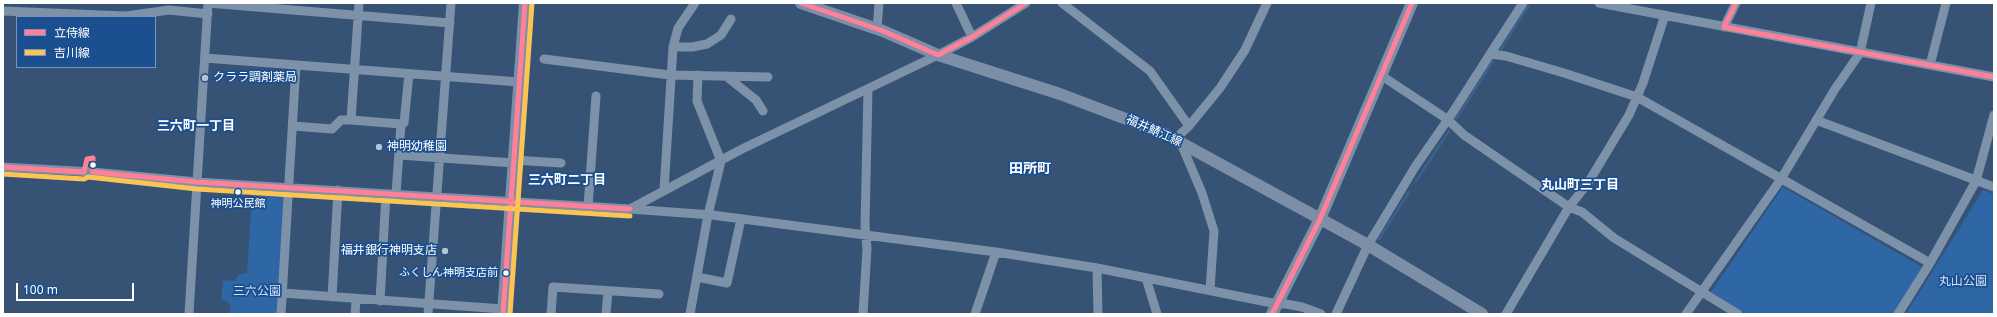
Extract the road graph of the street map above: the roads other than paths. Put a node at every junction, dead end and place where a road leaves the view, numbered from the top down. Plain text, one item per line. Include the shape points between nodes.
1 (208, 3) edge
2 (359, 3) edge
3 (452, 3) edge
4 (525, 3) edge
5 (695, 3) edge
6 (801, 3) edge
7 (879, 3) edge
8 (956, 3) edge
9 (1026, 3) edge
10 (1062, 3) edge
11 (1267, 3) edge
12 (1412, 3) edge
13 (1523, 3) edge
14 (1599, 3) edge
15 (1736, 3) edge
16 (1871, 3) edge
17 (1946, 3) edge
18 (3, 11) edge
19 (208, 14) junction
20 (1665, 15) junction
21 (358, 16) junction
22 (731, 19) dead end
23 (450, 23) junction
24 (1724, 27) junction
25 (877, 29) junction
26 (972, 37) junction
27 (673, 47) junction
28 (1860, 53) junction
29 (1490, 54) junction
30 (938, 55) junction
31 (205, 58) junction
32 (544, 59) dead end
33 (296, 65) junction
34 (1930, 65) junction
35 (354, 70) junction
36 (409, 74) junction
37 (670, 74) junction
38 (698, 75) junction
39 (726, 76) junction
40 (1382, 76) junction
41 (447, 77) junction
42 (768, 77) dead end
43 (1994, 77) edge
44 (519, 82) junction
45 (868, 89) junction
46 (596, 96) dead end
47 (1637, 97) junction
48 (763, 111) dead end
49 (1994, 115) edge
50 (1447, 119) junction
51 (351, 120) junction
52 (1816, 120) junction
53 (402, 124) junction
54 (293, 126) junction
55 (1189, 126) junction
56 (1177, 140) junction
57 (399, 155) junction
58 (439, 158) junction
59 (514, 161) junction
60 (721, 161) junction
61 (561, 163) dead end
62 (3, 167) edge
63 (1781, 180) junction
64 (1976, 181) junction
65 (197, 182) junction
66 (289, 187) junction
67 (1994, 187) edge
68 (338, 190) junction
69 (664, 190) junction
70 (386, 194) junction
71 (396, 194) junction
72 (437, 197) junction
73 (511, 201) junction
74 (588, 206) junction
75 (1569, 207) junction
76 (630, 209) junction
77 (708, 216) junction
78 (741, 219) junction
79 (1320, 219) junction
80 (865, 236) junction
81 (1368, 245) junction
82 (996, 252) junction
83 (1930, 263) junction
84 (1097, 268) junction
85 (697, 277) junction
86 (1146, 278) junction
87 (1210, 290) junction
88 (608, 291) junction
89 (1701, 292) junction
90 (283, 293) junction
91 (659, 294) dead end
92 (332, 297) junction
93 (356, 300) junction
94 (380, 301) junction
95 (1274, 309) edge
96 (429, 310) edge
97 (503, 312) edge
98 (189, 314) edge
99 (281, 314) edge
100 (355, 314) edge
101 (551, 314) edge
102 (606, 314) edge
103 (690, 314) edge
104 (862, 314) edge
105 (975, 314) edge
106 (1098, 314) edge
107 (1157, 314) edge
108 (1321, 314) edge
109 (1336, 314) edge
110 (1482, 314) edge
111 (1506, 314) edge
112 (1686, 314) edge
113 (1738, 314) edge
114 (1898, 314) edge

1 - 19 street
1 - 21 street
2 - 21 street
3 - 23 street
4 - 44 main road
5 - 27 street via 678,28
6 - 25 main road, 福井鯖江線
7 - 25 street
8 - 26 street
9 - 26 street
10 - 55 street via 1150,71
11 - 55 street via 1245,50 1220,88
12 - 40 main road
13 - 29 street
14 - 20 street
15 - 24 street
16 - 28 street
17 - 34 street
18 - 19 street via 126,16 169,10
19 - 31 street
20 - 24 street
20 - 47 street
21 - 23 street
21 - 35 street
22 - 27 street via 721,35 707,44
23 - 41 street
24 - 28 street
25 - 30 main road, 福井鯖江線
26 - 30 street
27 - 37 street
28 - 34 street
28 - 52 street
29 - 47 street via 1506,56
29 - 50 street
30 - 45 street
30 - 56 main road, 福井鯖江線 via 1100,108
31 - 33 street
31 - 65 street
32 - 37 street
33 - 35 street
33 - 54 street
34 - 43 street
35 - 36 street
35 - 51 street
36 - 41 street
36 - 53 street
37 - 38 street
37 - 69 street
38 - 39 street
38 - 60 street via 697,101
39 - 42 street
39 - 48 street via 756,100
40 - 50 street
40 - 79 main road
41 - 44 street
41 - 58 street
44 - 59 main road
45 - 60 street
45 - 80 street
46 - 74 street
47 - 63 street
47 - 75 street via 1588,183
49 - 64 street
50 - 75 street via 1464,135
50 - 81 street
51 - 53 street
51 - 54 street via 341,120 332,129
52 - 63 street
52 - 64 street
53 - 57 street
54 - 66 street
55 - 56 street
56 - 79 main road, 福井鯖江線
56 - 87 street via 1202,193 1214,231
57 - 58 street
57 - 71 street
58 - 59 street
58 - 72 street
59 - 61 street
59 - 73 main road
60 - 69 street
60 - 77 street
62 - 65 street
63 - 83 street
63 - 89 street
64 - 67 street
64 - 83 street
65 - 66 street
65 - 98 street
66 - 68 street
66 - 90 street
68 - 70 street
68 - 92 street
69 - 76 street
70 - 71 street
70 - 94 street
71 - 72 street
72 - 73 street
72 - 96 street
73 - 74 street
73 - 97 main road
74 - 76 street
75 - 89 street via 1582,212 1614,238
75 - 111 street
76 - 77 street
77 - 78 street
77 - 85 street
78 - 80 street
78 - 85 street via 727,283
79 - 81 main road, 福井鯖江線
79 - 95 main road
80 - 82 street
80 - 104 street via 867,249
81 - 109 street
81 - 110 main road, 福井鯖江線
82 - 84 street
82 - 105 street
83 - 114 street
84 - 86 street
84 - 106 street
85 - 103 street
86 - 87 street
86 - 107 street
87 - 95 street
88 - 91 street
88 - 101 street via 553,288
88 - 102 street
89 - 112 street
89 - 113 street
90 - 92 street
90 - 99 street
92 - 93 street
93 - 94 street
93 - 100 street
94 - 96 street
95 - 108 street via 1286,304
96 - 97 street

